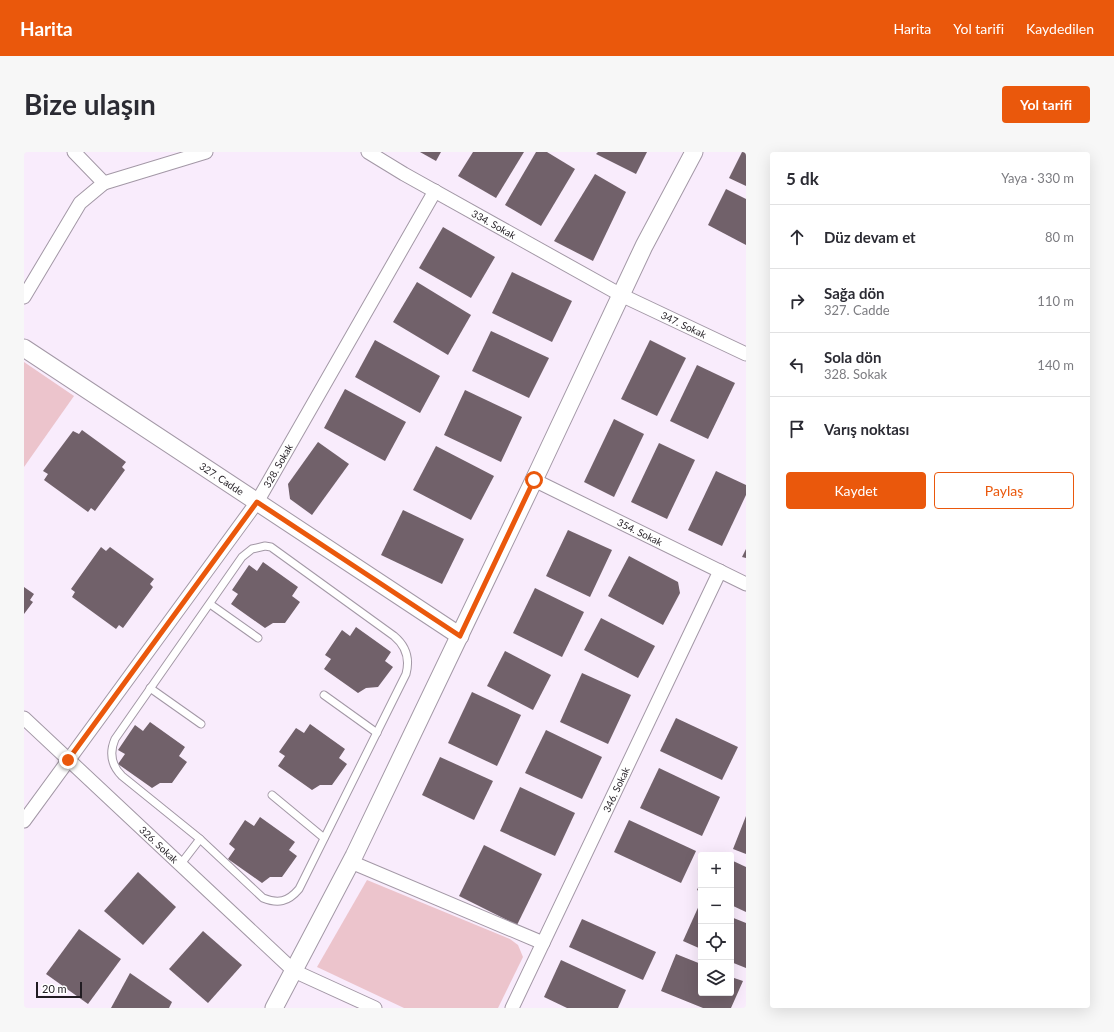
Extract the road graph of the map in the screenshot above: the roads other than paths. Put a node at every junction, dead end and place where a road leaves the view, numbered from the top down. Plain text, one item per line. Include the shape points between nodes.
1 (74, 152) edge
2 (206, 152) edge
3 (368, 152) edge
4 (694, 152) edge
5 (104, 183) junction
6 (435, 192) junction
7 (621, 295) junction
8 (24, 296) edge
9 (25, 344) edge
10 (746, 354) edge
11 (534, 480) junction
12 (257, 502) junction
13 (720, 571) junction
14 (746, 584) edge
15 (210, 604) junction
16 (460, 636) junction
17 (258, 638) dead end
18 (150, 688) junction
19 (324, 695) dead end
20 (24, 718) edge
21 (201, 724) dead end
22 (377, 733) junction
23 (68, 760) junction
24 (272, 795) dead end
25 (24, 821) edge
26 (324, 838) junction
27 (200, 839) junction
28 (351, 862) junction
29 (180, 865) junction
30 (543, 943) junction
31 (294, 971) junction
32 (274, 1008) edge
33 (375, 1008) edge
34 (512, 1008) edge

1 - 5 street
2 - 5 street
3 - 6 street, 334. Sokak
4 - 7 street
5 - 8 street via 80,203
6 - 7 street, 334. Sokak
6 - 12 street, 328. Sokak
7 - 10 street, 347. Sokak
7 - 11 street
9 - 12 street, 327. Cadde
11 - 13 street, 354. Sokak
11 - 16 street
12 - 16 street, 327. Cadde
12 - 23 street, 328. Sokak
13 - 14 street, 354. Sokak
13 - 30 street, 346. Sokak
15 - 17 lane
15 - 18 lane
15 - 22 lane via 242,557 252,549 271,547 394,636 406,652 408,667
16 - 28 street
18 - 21 lane
18 - 27 lane via 112,745 113,765 122,776
19 - 22 lane
20 - 23 street, 326. Sokak
22 - 26 lane
23 - 25 street, 328. Sokak
23 - 29 street, 326. Sokak
24 - 26 lane
26 - 27 lane via 299,889 283,901 263,898
27 - 29 lane
28 - 30 street
28 - 31 street
29 - 31 street, 326. Sokak
30 - 34 street, 346. Sokak
31 - 32 street
31 - 33 street, 326. Sokak

